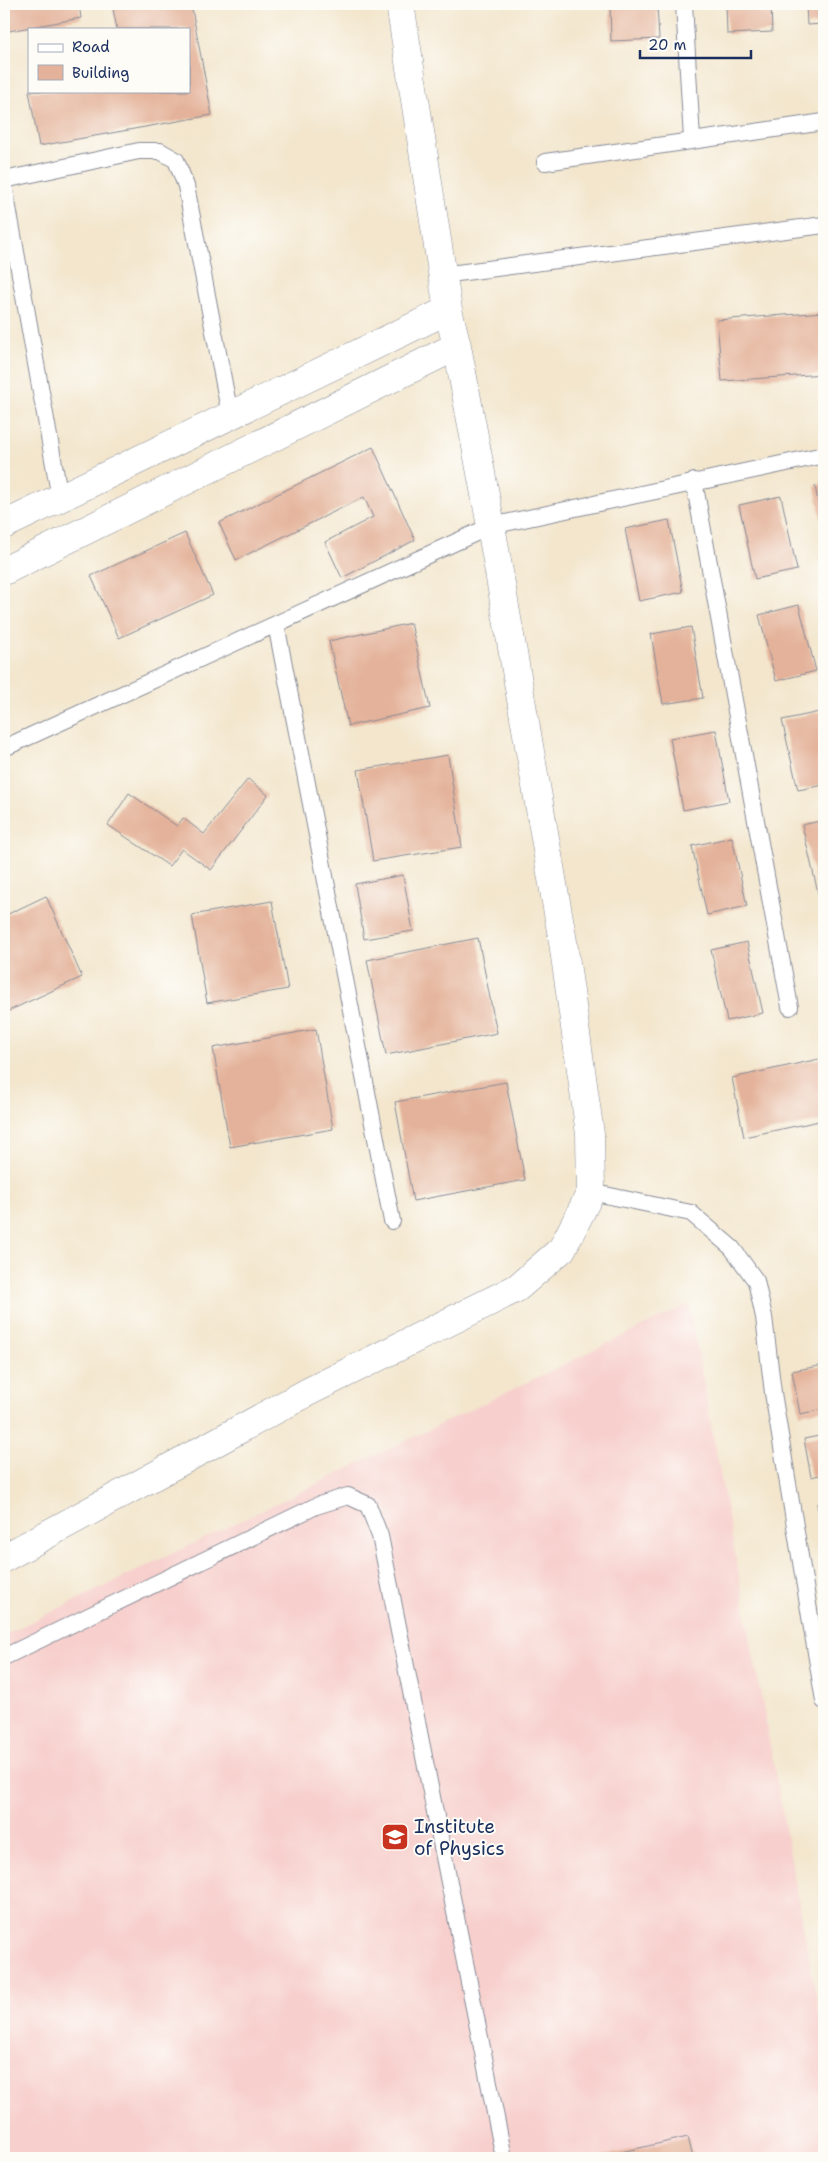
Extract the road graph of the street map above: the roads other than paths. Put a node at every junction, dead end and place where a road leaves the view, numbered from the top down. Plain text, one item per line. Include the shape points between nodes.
1 (400, 4) edge
2 (684, 4) edge
3 (824, 122) edge
4 (692, 139) junction
5 (545, 162) dead end
6 (4, 180) edge
7 (4, 185) edge
8 (824, 225) edge
9 (442, 275) junction
10 (448, 310) junction
11 (456, 346) junction
12 (230, 415) junction
13 (824, 454) edge
14 (694, 481) junction
15 (60, 498) junction
16 (4, 525) edge
17 (491, 526) junction
18 (4, 572) edge
19 (276, 624) junction
20 (4, 748) edge
21 (790, 1007) dead end
22 (591, 1192) junction
23 (392, 1221) dead end
24 (4, 1558) edge
25 (4, 1657) edge
26 (824, 1701) edge
27 (504, 2158) edge

1 - 9 street
2 - 4 lane
3 - 4 lane
4 - 5 lane
6 - 12 lane via 139,151 160,151 176,160 186,186
7 - 15 lane
8 - 9 lane
9 - 10 street
10 - 11 street
10 - 12 street
11 - 17 street
11 - 18 street
12 - 15 street
13 - 14 lane
14 - 17 lane
14 - 21 lane
15 - 16 street
17 - 19 lane
17 - 22 street via 564,942 590,1134
19 - 20 lane
19 - 23 lane
22 - 24 street via 562,1249 517,1288 308,1392
22 - 26 lane via 691,1213 732,1248 756,1280
25 - 27 lane via 316,1506 348,1496 368,1505 380,1536

